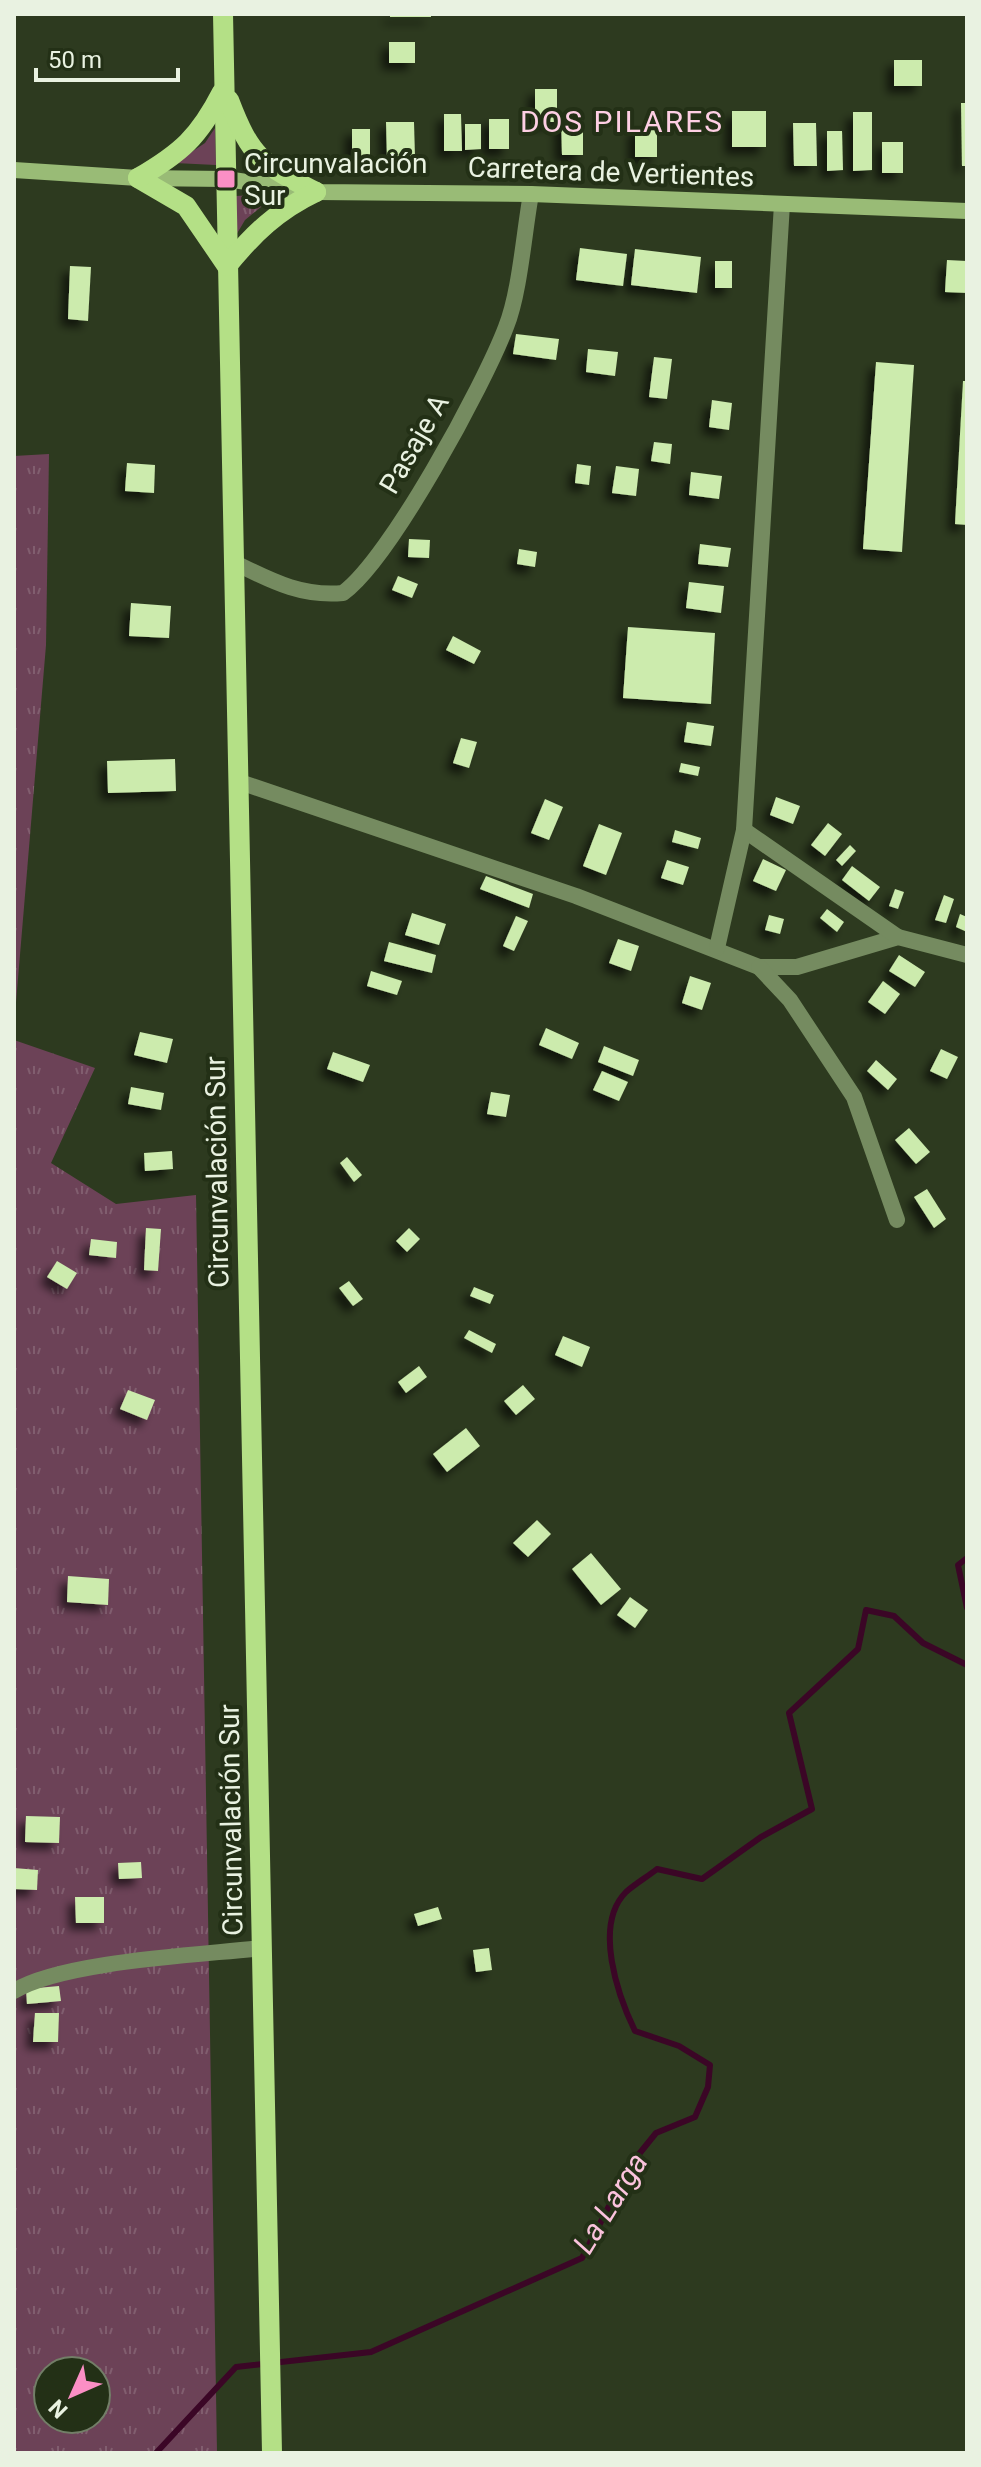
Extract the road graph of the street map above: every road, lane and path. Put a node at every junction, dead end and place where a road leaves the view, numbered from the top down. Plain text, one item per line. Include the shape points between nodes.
1 (223, 14) edge
2 (224, 89) junction
3 (14, 170) edge
4 (138, 178) junction
5 (226, 179) junction
6 (316, 192) junction
7 (531, 194) junction
8 (782, 204) junction
9 (967, 211) edge
10 (227, 266) junction
11 (233, 562) junction
12 (237, 781) junction
13 (744, 830) junction
14 (898, 937) junction
15 (717, 948) junction
16 (967, 955) edge
17 (759, 967) junction
18 (897, 1220) dead end
19 (262, 1948) junction
20 (14, 1991) edge
21 (272, 2453) edge

1 - 2 main road, Circunvalación Sur
2 - 4 main road via 204,128 178,155
2 - 5 main road, Circunvalación Sur
2 - 6 main road via 251,150 271,169
3 - 4 main road, Carretera de Vertientes
4 - 5 main road, Carretera de Vertientes
4 - 10 main road via 186,206
5 - 6 main road, Carretera de Vertientes
5 - 10 main road, Circunvalación Sur
6 - 7 main road, Carretera de Vertientes
6 - 10 main road via 264,224
7 - 8 main road, Carretera de Vertientes
7 - 11 street, Pasaje A via 507,325 445,446 376,558 343,593 325,594 290,590
8 - 9 main road, Carretera de Vertientes
8 - 13 street
10 - 11 main road, Circunvalación Sur
11 - 12 main road, Circunvalación Sur
12 - 15 street
12 - 19 main road, Circunvalación Sur
13 - 14 street
13 - 15 street
14 - 16 street
14 - 17 street via 797,967
15 - 17 street
17 - 18 street via 790,1000 854,1097
19 - 20 street via 105,1966 31,1980
19 - 21 main road, Circunvalación Sur

